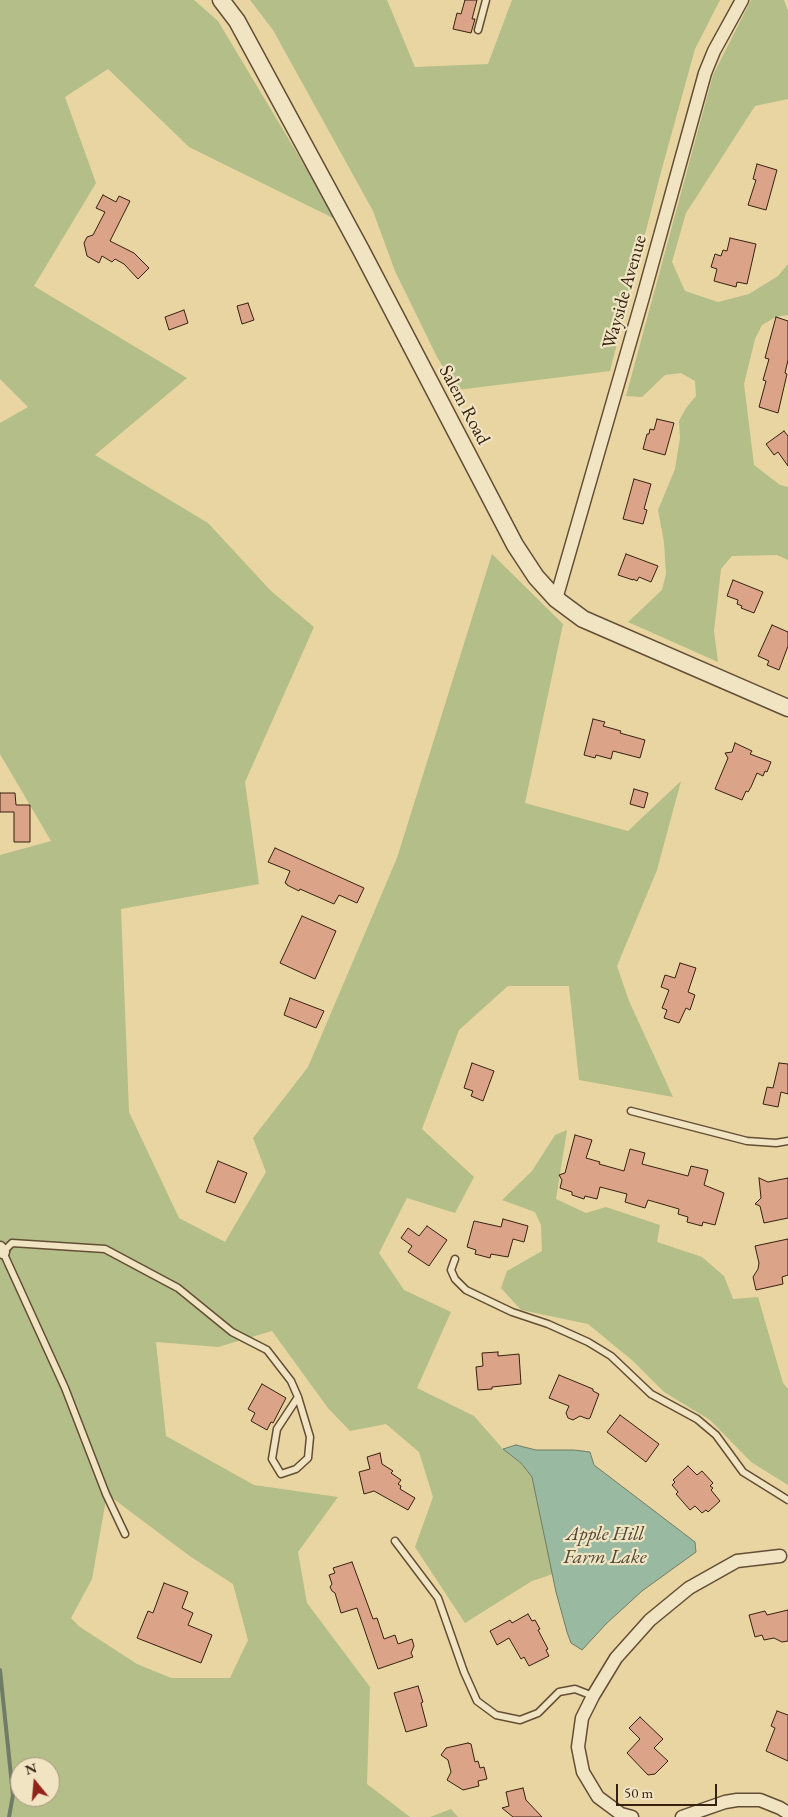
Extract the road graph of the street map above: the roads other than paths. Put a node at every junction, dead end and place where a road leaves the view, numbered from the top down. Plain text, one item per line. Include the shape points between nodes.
1 (221, 0) edge
2 (486, 0) edge
3 (742, 0) edge
4 (478, 30) dead end
5 (556, 600) junction
6 (788, 708) edge
7 (631, 1111) dead end
8 (788, 1141) edge
9 (2, 1250) edge
10 (456, 1259) dead end
11 (298, 1397) junction
12 (788, 1500) edge
13 (125, 1534) dead end
14 (395, 1541) dead end
15 (785, 1555) edge
16 (593, 1696) junction
17 (788, 1813) edge
18 (632, 1817) edge
19 (682, 1817) edge

1 - 5 street, Salem Road via 237,21 515,545
2 - 4 lane
3 - 5 street, Wayside Avenue via 705,73
5 - 6 street, Salem Road via 583,619
7 - 8 lane via 747,1141
9 - 11 lane via 12,1243 105,1249 178,1288 232,1332 267,1350 291,1381
9 - 13 lane via 65,1388
10 - 12 lane via 451,1270 455,1280 466,1290 512,1312 548,1324 611,1356 651,1394 697,1420 716,1435 743,1472
11 - 11 lane via 310,1437 308,1458 296,1469 281,1474 272,1459 276,1428
14 - 16 lane via 438,1598 477,1701 496,1716 520,1720 538,1713 559,1692 575,1689
15 - 16 street via 737,1561 689,1588 639,1632 616,1658
16 - 18 street via 582,1718 578,1747 583,1772 598,1798 621,1814
17 - 19 street via 760,1800 737,1800

